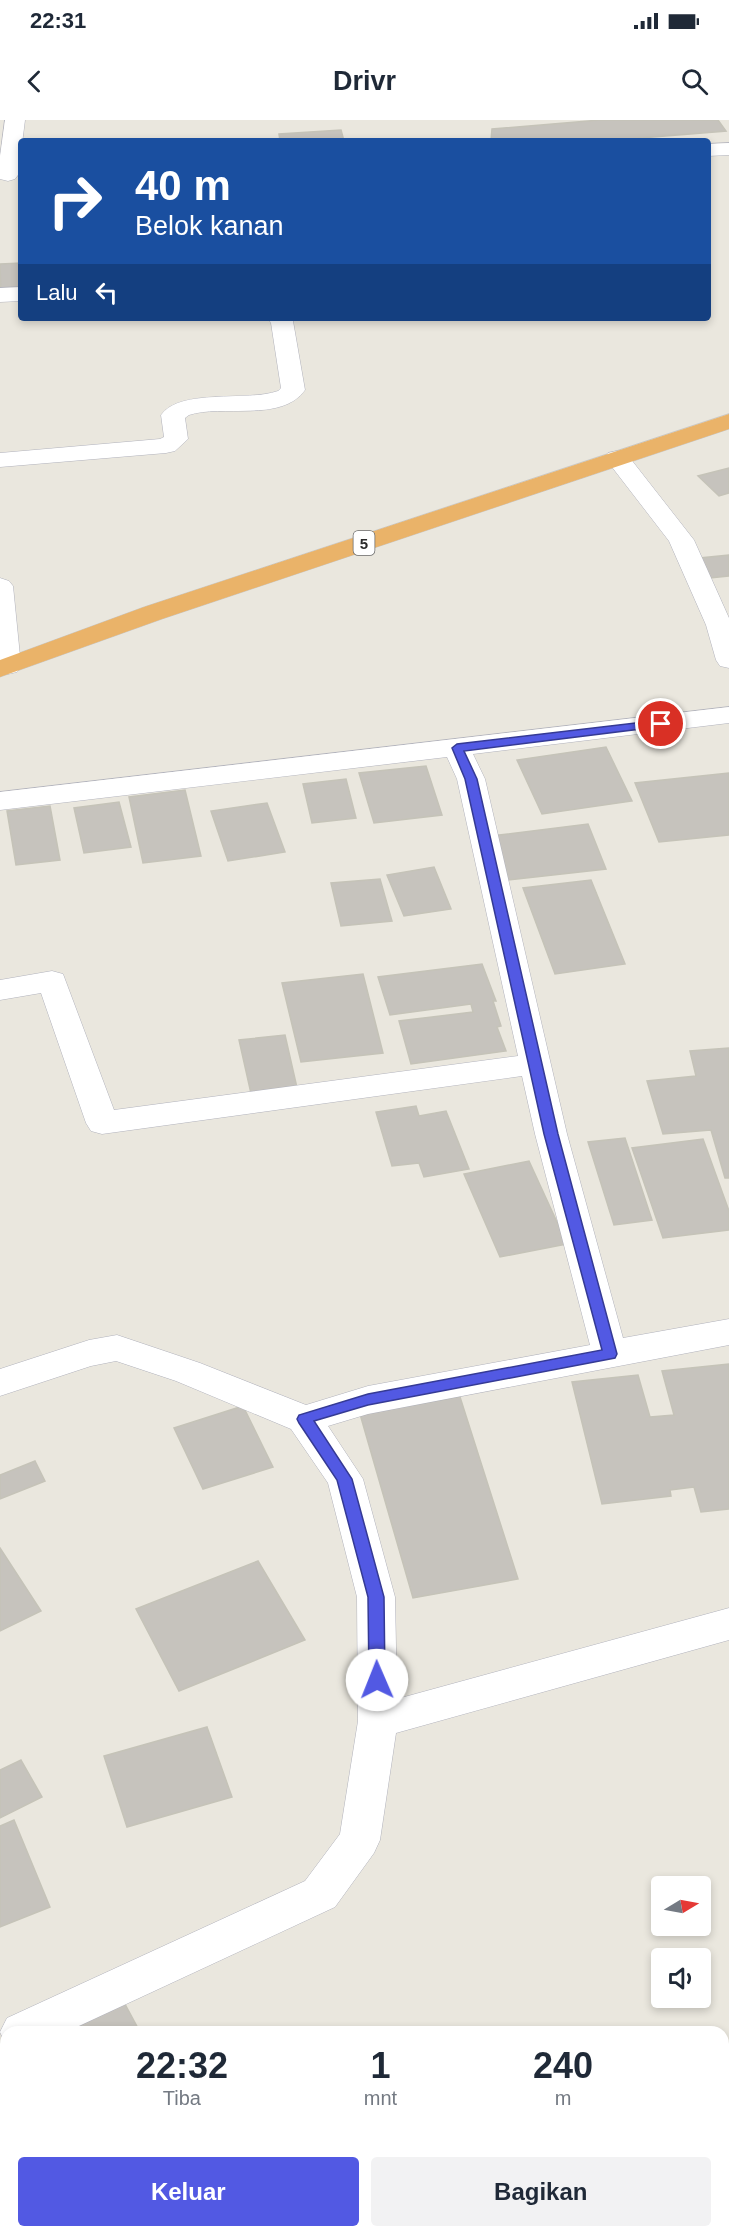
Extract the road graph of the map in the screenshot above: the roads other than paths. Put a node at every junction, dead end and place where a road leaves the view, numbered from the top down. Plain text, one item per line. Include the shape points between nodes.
1 (15, 120) edge
2 (729, 149) edge
3 (711, 150) edge
4 (10, 175) edge
5 (18, 294) edge
6 (0, 295) edge
7 (282, 321) edge
8 (729, 421) edge
9 (617, 458) junction
10 (0, 460) edge
11 (0, 586) edge
12 (729, 660) edge
13 (4, 668) edge
14 (729, 715) edge
15 (457, 748) junction
16 (0, 801) edge
17 (0, 990) edge
18 (535, 1064) junction
19 (729, 1332) edge
20 (610, 1354) junction
21 (0, 1383) edge
22 (304, 1419) junction
23 (729, 1624) edge
24 (378, 1721) junction
25 (35, 2026) edge

1 - 4 street
2 - 3 street
5 - 6 street
7 - 10 street via 293,390 289,396 181,410 173,415 176,439 166,446
8 - 9 highway, 5
9 - 12 street via 681,540 719,625
9 - 13 highway, 5 via 153,613
11 - 13 street
14 - 15 street
15 - 16 street
15 - 18 street via 471,779
17 - 18 street via 52,981 102,1123
18 - 20 street
19 - 20 street
20 - 22 street via 368,1400
21 - 22 street via 89,1353 117,1348
22 - 24 street via 345,1479 376,1597
23 - 24 street
24 - 25 street via 360,1840 320,1894

